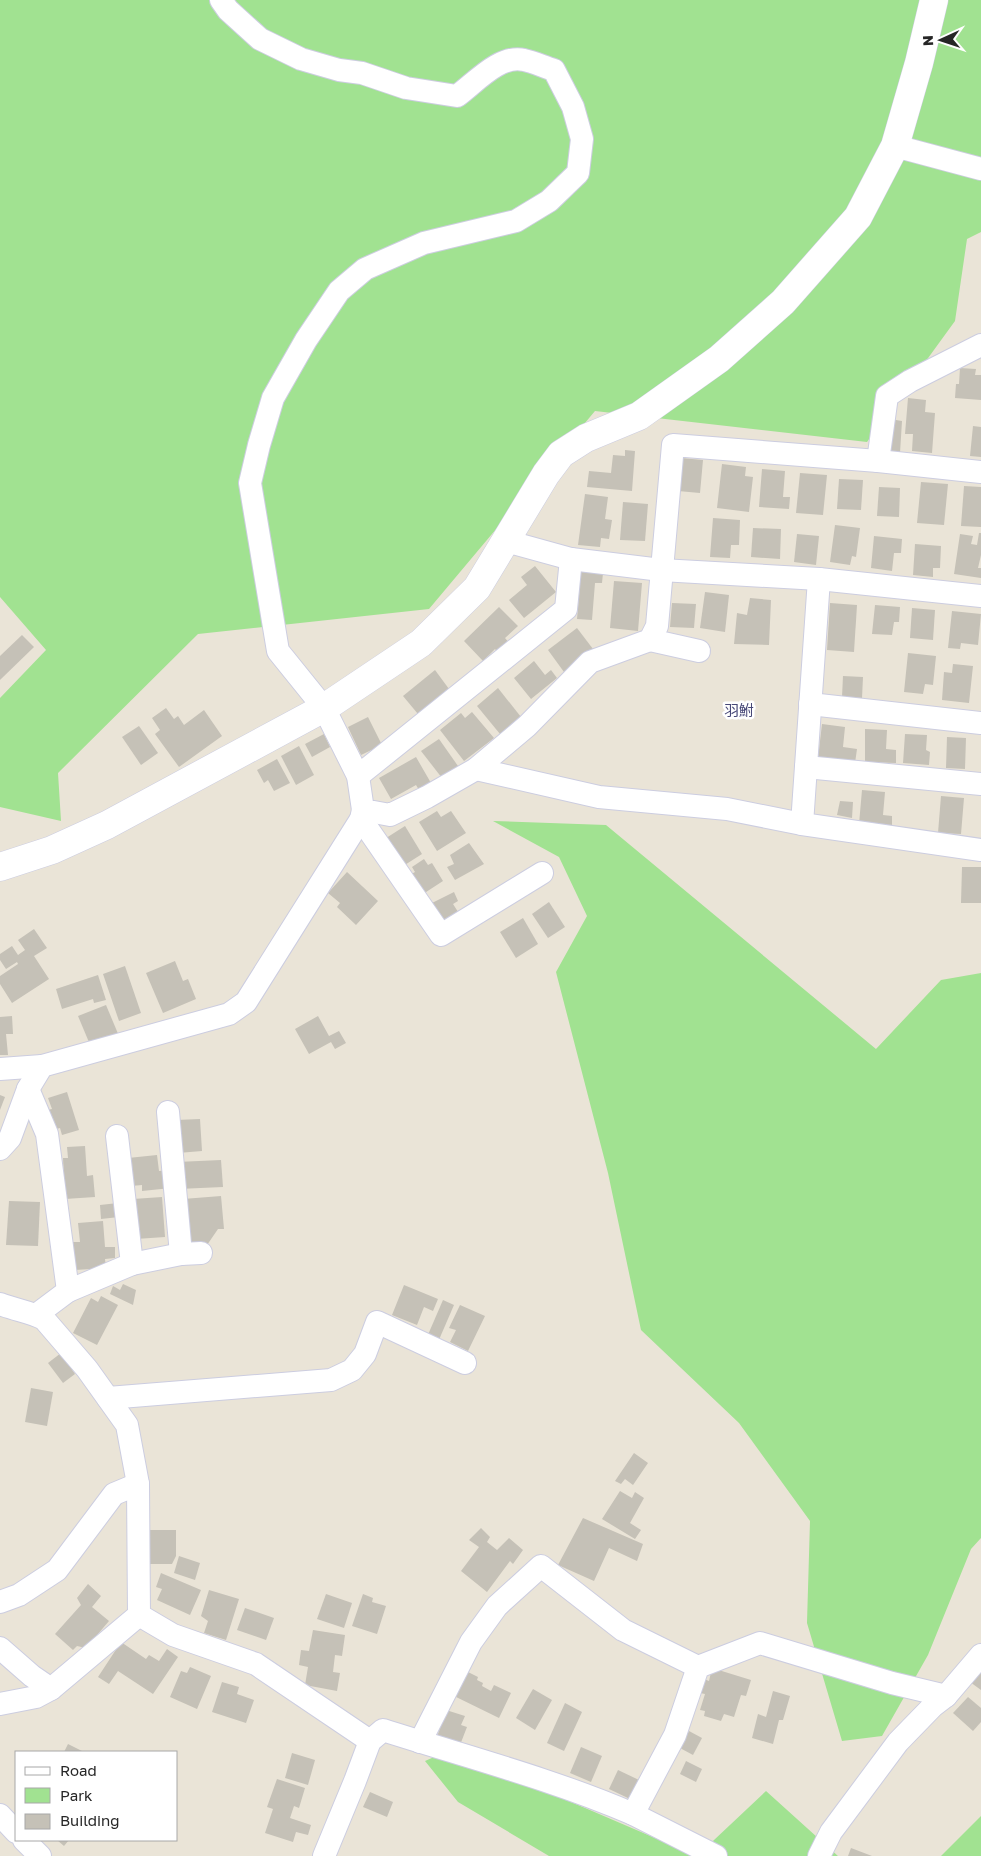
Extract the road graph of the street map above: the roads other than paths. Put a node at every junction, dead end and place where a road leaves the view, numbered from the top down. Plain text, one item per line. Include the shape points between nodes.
1 (221, 0) edge
2 (934, 0) edge
3 (895, 146) junction
4 (981, 169) edge
5 (981, 345) edge
6 (878, 461) junction
7 (981, 472) edge
8 (506, 542) junction
9 (571, 559) junction
10 (661, 570) junction
11 (819, 579) junction
12 (981, 596) edge
13 (650, 640) junction
14 (699, 651) dead end
15 (810, 704) junction
16 (324, 708) junction
17 (981, 723) edge
18 (806, 766) junction
19 (476, 769) junction
20 (358, 776) junction
21 (981, 784) edge
22 (362, 815) junction
23 (802, 824) junction
24 (981, 850) edge
25 (0, 867) edge
26 (542, 873) dead end
27 (42, 1066) junction
28 (0, 1070) edge
29 (28, 1089) junction
30 (168, 1112) dead end
31 (116, 1136) dead end
32 (0, 1149) edge
33 (132, 1264) junction
34 (68, 1291) junction
35 (0, 1304) edge
36 (36, 1315) junction
37 (465, 1363) dead end
38 (108, 1398) junction
39 (138, 1484) junction
40 (0, 1602) edge
41 (139, 1615) junction
42 (0, 1648) edge
43 (981, 1655) edge
44 (698, 1667) junction
45 (51, 1689) junction
46 (946, 1696) junction
47 (0, 1704) edge
48 (370, 1740) junction
49 (420, 1742) junction
50 (633, 1814) junction
51 (0, 1815) edge
52 (15, 1831) edge
53 (25, 1841) edge
54 (40, 1856) edge
55 (324, 1856) edge
56 (716, 1856) edge
57 (819, 1856) edge

1 - 16 street via 260,39 301,59 362,73 406,88 457,96 506,60 523,59 554,70 573,107 582,139 578,173 549,200 516,221 424,243 365,269 339,291 306,340 274,398 250,483 278,651
2 - 3 street
3 - 4 street
3 - 8 street via 858,217 783,302 719,358 639,416 586,438 561,454
5 - 6 street via 887,396
6 - 7 street
6 - 10 street via 673,445
8 - 9 street
8 - 16 street via 477,588 421,643
9 - 10 street
9 - 20 street via 566,609
10 - 11 street
10 - 13 street via 657,626
11 - 12 street
11 - 15 street
13 - 14 street
13 - 19 street via 590,662 527,726
15 - 17 street
15 - 18 street
16 - 20 street
16 - 25 street via 107,825 52,850
18 - 21 street
18 - 23 street
19 - 22 street via 390,815
19 - 23 street via 599,797 727,809
20 - 22 street
22 - 26 street via 441,935
22 - 27 street via 246,1002 229,1014
23 - 24 street
27 - 28 street
27 - 29 street
29 - 32 street via 10,1138
29 - 34 street via 47,1134
30 - 33 street via 190,1253
31 - 33 street
33 - 34 street
34 - 36 street
35 - 36 street
36 - 38 street via 75,1355
37 - 38 street via 377,1322 365,1354 352,1370 331,1380
38 - 39 street via 127,1425
39 - 40 street via 114,1494 57,1570 20,1595
39 - 41 street
41 - 45 street
41 - 48 street via 173,1635 256,1664
42 - 45 street
43 - 46 street
44 - 46 street via 760,1643
44 - 49 street via 623,1630 541,1566 497,1606 471,1642
44 - 50 street via 675,1735
45 - 47 street via 36,1697
46 - 57 street via 898,1742 831,1832
48 - 49 street via 383,1730
48 - 55 street
49 - 50 street via 582,1794
50 - 56 street
51 - 52 street
53 - 54 street

